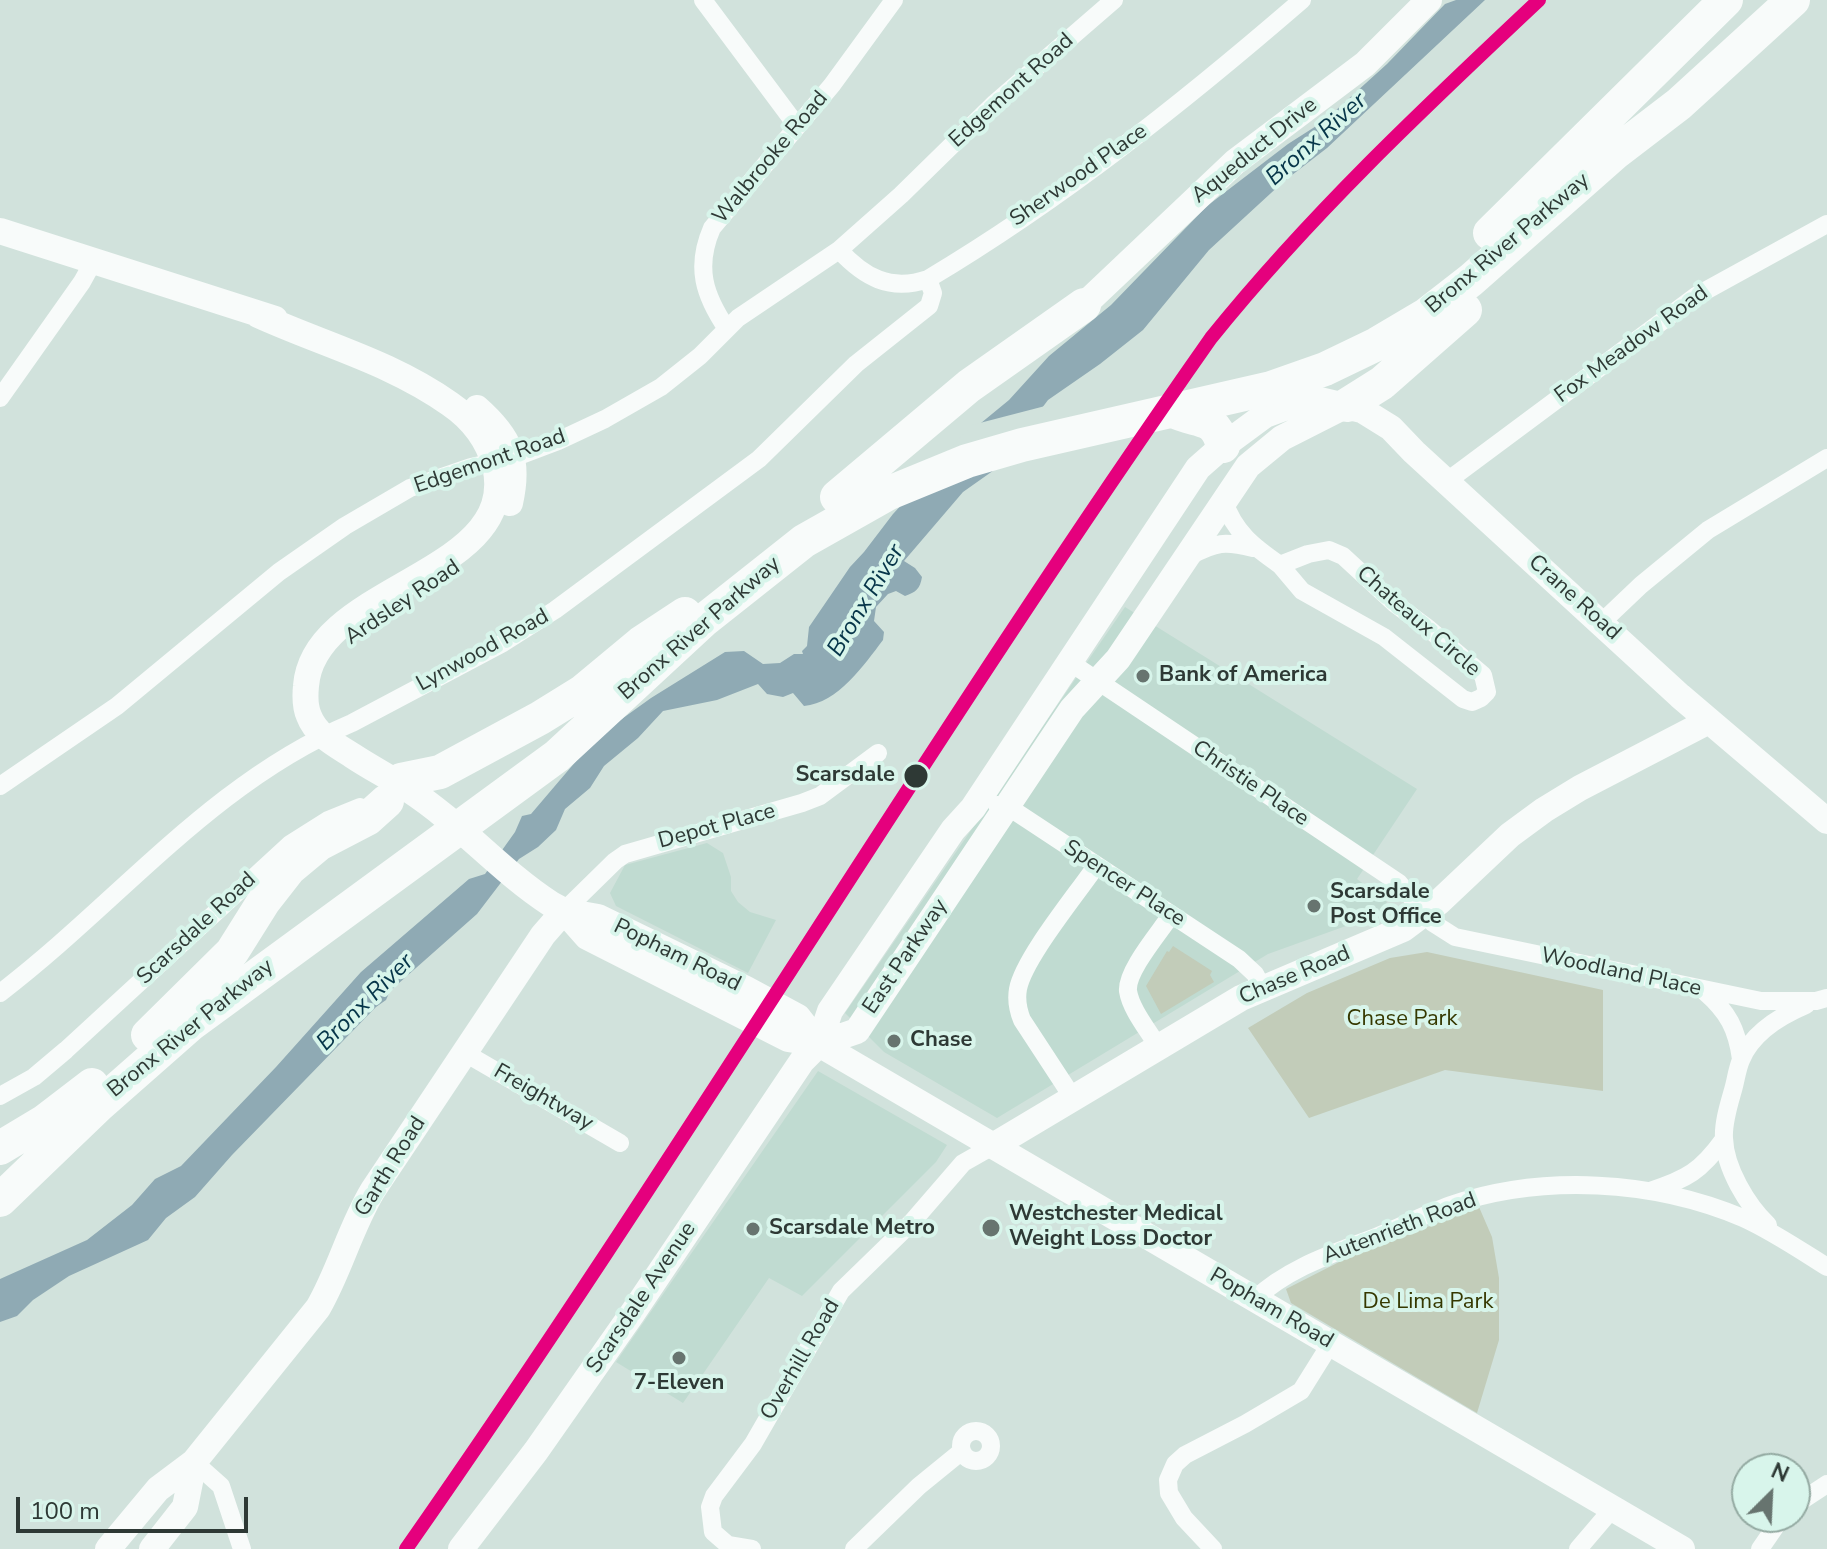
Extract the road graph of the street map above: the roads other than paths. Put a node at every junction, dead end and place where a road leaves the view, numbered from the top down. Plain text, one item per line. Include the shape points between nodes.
1 (703, 0) edge
2 (894, 0) edge
3 (1114, 0) edge
4 (1302, 0) edge
5 (1429, 0) edge
6 (1726, 0) edge
7 (1793, 0) edge
8 (1651, 75) junction
9 (1679, 104) junction
10 (797, 126) junction
11 (1615, 153) junction
12 (1582, 207) junction
13 (1827, 224) edge
14 (0, 231) edge
15 (839, 250) junction
16 (93, 262) junction
17 (928, 279) junction
18 (1084, 305) joint
19 (727, 329) junction
20 (0, 398) edge
21 (1188, 404) junction
22 (1327, 406) junction
23 (1827, 458) edge
24 (504, 460) junction
25 (1226, 472) junction
26 (1446, 482) junction
27 (851, 497) junction
28 (1256, 548) junction
29 (1186, 558) junction
30 (1280, 565) junction
31 (689, 612) junction
32 (1601, 623) junction
33 (1068, 661) junction
34 (1098, 681) junction
35 (1709, 721) junction
36 (330, 732) junction
37 (878, 753) dead end
38 (993, 777) junction
39 (0, 786) edge
40 (399, 791) junction
41 (1012, 798) junction
42 (973, 808) junction
43 (1827, 821) edge
44 (1096, 866) junction
45 (564, 911) junction
46 (1425, 914) junction
47 (1171, 915) junction
48 (880, 935) junction
49 (904, 961) junction
50 (1262, 987) junction
51 (1703, 991) junction
52 (0, 993) edge
53 (1821, 999) edge
54 (819, 1044) junction
55 (1158, 1047) junction
56 (134, 1049) junction
57 (465, 1053) junction
58 (1741, 1059) junction
59 (0, 1096) edge
60 (1073, 1098) junction
61 (1036, 1121) junction
62 (1724, 1139) junction
63 (620, 1143) dead end
64 (993, 1146) junction
65 (0, 1148) edge
66 (1648, 1192) junction
67 (1082, 1196) junction
68 (0, 1200) edge
69 (1780, 1238) junction
70 (1827, 1267) edge
71 (1255, 1299) junction
72 (1331, 1343) junction
73 (962, 1451) dead end
74 (194, 1462) junction
75 (1613, 1508) junction
76 (108, 1549) edge
77 (152, 1549) edge
78 (242, 1549) edge
79 (461, 1549) edge
80 (752, 1549) edge
81 (854, 1549) edge
82 (1213, 1549) edge
83 (1578, 1549) edge
84 (1682, 1549) edge

1 - 10 street
2 - 10 street, Walbrooke Road
3 - 15 street, Edgemont Road
4 - 17 street, Sherwood Place via 1095,169
5 - 18 street, Aqueduct Drive via 1365,64 1235,162
6 - 8 highway, Bronx River Parkway
7 - 9 highway, Bronx River Parkway
8 - 11 highway via 1620,126
8 - 21 highway, Bronx River Parkway via 1474,249 1408,301 1359,330
9 - 11 highway, Bronx River Parkway
9 - 12 highway via 1619,176
10 - 19 street, Walbrooke Road via 723,214 707,241 706,291
11 - 12 highway via 1606,177
11 - 21 highway, Bronx River Parkway via 1460,289 1402,330 1299,379
12 - 22 highway via 1382,383
13 - 26 street, Fox Meadow Road via 1689,301
14 - 16 street
15 - 17 street, Sherwood Place via 879,281 904,285
15 - 19 street, Edgemont Road
16 - 20 street
16 - 24 street via 258,315 379,362 468,418
17 - 36 street, Lynwood Road via 933,293 929,306 864,356 739,475 543,618
18 - 27 highway via 969,386
19 - 24 street, Edgemont Road via 661,387 580,431
21 - 25 highway via 1219,432
21 - 27 highway, Bronx River Parkway via 978,436 924,455
22 - 25 street, East Parkway via 1265,415
22 - 26 street, Crane Road via 1362,410 1391,428
23 - 32 street via 1708,530
24 - 36 street, Ardsley Road via 515,475 510,503 487,542 361,625 328,659 318,681 318,705
24 - 39 street, Edgemont Road via 410,488 307,551 117,706
25 - 28 street, Chateaux Circle via 1229,515
25 - 29 street, East Parkway
25 - 33 street, East Parkway
26 - 32 street, Crane Road
27 - 31 highway, Bronx River Parkway via 775,537
27 - 68 highway, Bronx River Parkway via 534,773 191,1024
28 - 29 street, Chateaux Circle via 1225,542
28 - 30 street, Chateaux Circle
29 - 34 street, East Parkway
30 - 30 street, Chateaux Circle via 1302,591 1384,637 1463,699 1472,702 1487,692 1483,675 1343,556 1329,550
31 - 40 highway via 548,713
31 - 56 highway, Bronx River Parkway via 532,756 222,978
32 - 35 street, Crane Road
33 - 34 street, Christie Place
33 - 38 street, East Parkway
34 - 41 street, East Parkway via 1072,709
34 - 46 street, Christie Place via 1399,883
35 - 43 street, Crane Road
35 - 46 street, Chase Road via 1544,810
36 - 40 street, Ardsley Road via 389,765
36 - 52 street, Lynwood Road via 232,792
37 - 45 street, Depot Place via 820,796 625,854
38 - 41 street
38 - 42 street, East Parkway
40 - 45 street, Popham Road via 438,813
40 - 56 highway via 367,819 319,844 289,869 232,952
40 - 59 street, Scarsdale Road via 343,812 290,844 66,1050
41 - 42 street
41 - 44 street, Spencer Place
41 - 49 street, East Parkway
42 - 48 street, East Parkway
44 - 47 street, Spencer Place
44 - 60 street via 1028,964 1017,990 1022,1020
45 - 54 street, Popham Road via 587,937 677,985 740,1000 784,1023 788,1039
45 - 57 street, Garth Road
46 - 50 street, Chase Road via 1394,934
46 - 51 street, Woodland Place via 1444,932 1466,941
47 - 50 street, Spencer Place via 1239,959
47 - 55 street via 1128,984 1132,1002
48 - 49 street
48 - 54 street, East Parkway via 830,1011
49 - 54 street, East Parkway via 857,1031
50 - 55 street, Chase Road
51 - 53 street, Woodland Place via 1761,1001
51 - 58 street via 1727,1013
53 - 58 street via 1772,1023
54 - 64 street, Popham Road
54 - 79 street, Scarsdale Avenue via 798,1067 536,1451
55 - 60 street, Chase Road
56 - 65 highway, Bronx River Parkway via 68,1104
57 - 63 street, Freightway
57 - 74 street, Garth Road via 365,1203 318,1308
58 - 62 street
60 - 61 street, Chase Road
61 - 64 street, Chase Road
61 - 67 street via 1038,1157
62 - 66 street via 1692,1174
62 - 69 street via 1751,1208
64 - 67 street, Popham Road
64 - 80 street, Overhill Road via 968,1159 841,1291 753,1444 721,1484 710,1507 713,1532 728,1545
66 - 69 street, Autenrieth Road via 1693,1200
66 - 71 street, Autenrieth Road via 1573,1185 1451,1205 1286,1274
67 - 71 street, Popham Road
69 - 70 street, Autenrieth Road
71 - 72 street, Popham Road
72 - 75 street, Popham Road
72 - 82 street via 1301,1391 1175,1464 1169,1493
73 - 81 street
74 - 76 street, Garth Road via 158,1489
74 - 77 street, Garth Road via 185,1507
74 - 78 street via 221,1486
75 - 83 street
75 - 84 street, Popham Road

